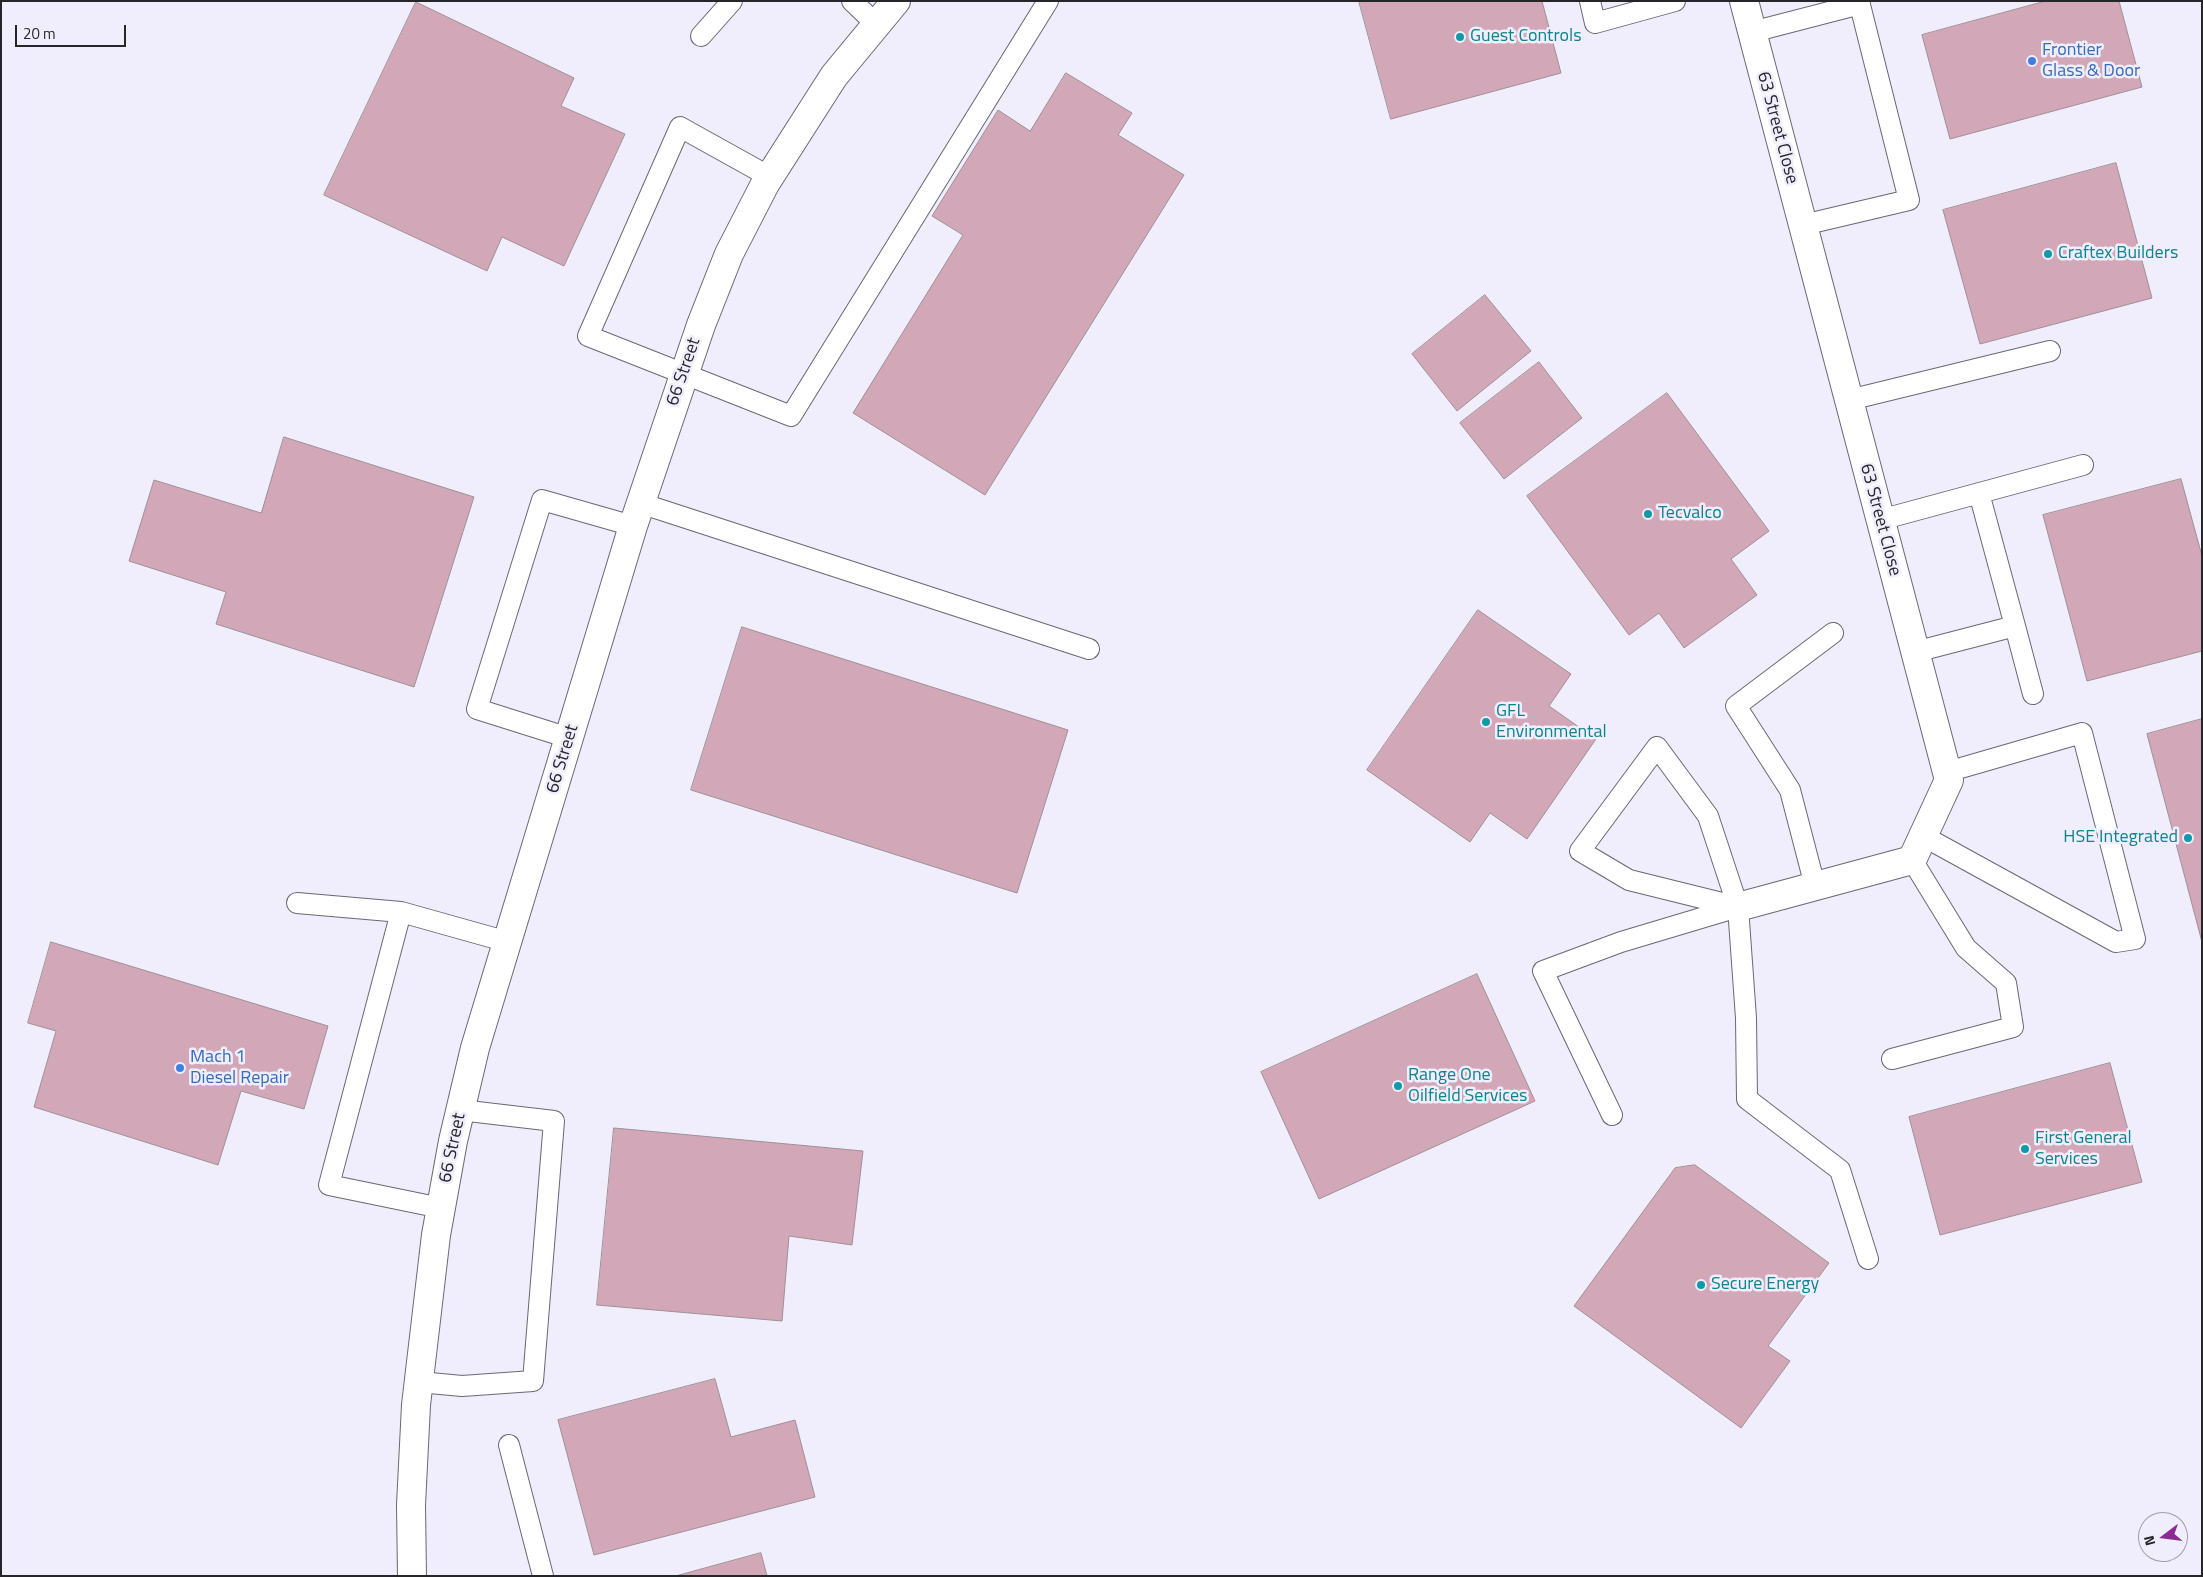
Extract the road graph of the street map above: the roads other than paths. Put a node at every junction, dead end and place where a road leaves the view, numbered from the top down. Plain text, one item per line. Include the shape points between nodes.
1 (732, 1) edge
2 (852, 1) edge
3 (896, 1) edge
4 (1048, 1) edge
5 (1590, 1) edge
6 (1675, 1) edge
7 (1744, 1) edge
8 (1859, 3) edge
9 (876, 24) junction
10 (1752, 32) junction
11 (701, 36) dead end
12 (770, 177) junction
13 (1803, 225) junction
14 (2050, 351) dead end
15 (684, 373) junction
16 (1849, 400) junction
17 (2083, 465) dead end
18 (1979, 493) junction
19 (636, 514) junction
20 (1880, 520) junction
21 (2015, 626) junction
22 (1833, 633) dead end
23 (1089, 649) dead end
24 (1915, 652) junction
25 (2033, 694) dead end
26 (569, 738) junction
27 (1946, 772) junction
28 (1918, 848) junction
29 (1815, 886) junction
30 (297, 903) dead end
31 (1738, 907) junction
32 (402, 912) junction
33 (508, 942) junction
34 (1892, 1059) dead end
35 (460, 1110) junction
36 (1612, 1116) dead end
37 (441, 1208) junction
38 (1868, 1259) dead end
39 (419, 1382) junction
40 (509, 1444) dead end
41 (412, 1576) edge
42 (543, 1576) edge

1 - 11 lane
2 - 9 lane
3 - 9 street, 66 Street
4 - 15 lane via 791,416
5 - 6 lane via 1596,23
7 - 10 street, 63 Street Close
8 - 10 lane
8 - 13 lane via 1909,200
9 - 12 street, 66 Street via 834,76
10 - 13 street, 63 Street Close
12 - 15 street, 66 Street via 729,254
12 - 15 lane via 680,127 588,336
13 - 16 street, 63 Street Close
14 - 16 lane
15 - 19 street, 66 Street
16 - 20 street, 63 Street Close
17 - 18 lane
18 - 20 lane
18 - 21 lane
19 - 23 lane
19 - 26 street, 66 Street
19 - 26 lane via 542,500 477,709
20 - 24 street, 63 Street Close
21 - 24 lane
21 - 25 lane
22 - 29 lane via 1736,706 1790,790
24 - 27 street, 63 Street Close
26 - 33 street, 66 Street
27 - 28 street, 63 Street Close via 1949,780
27 - 28 lane via 2082,733 2135,939 2116,942
28 - 29 street
28 - 34 lane via 1966,948 2006,983 2013,1027
29 - 31 street
30 - 32 lane
31 - 31 lane via 1629,880 1580,851 1657,747 1708,816
31 - 36 lane via 1621,942 1543,971
31 - 38 lane via 1746,1018 1747,1099 1840,1170
32 - 33 lane
32 - 37 lane via 329,1185
33 - 35 street, 66 Street via 475,1048
35 - 37 street, 66 Street
35 - 39 lane via 554,1121 533,1381 462,1386
37 - 39 street, 66 Street
39 - 41 street, 66 Street via 411,1505
40 - 42 lane

